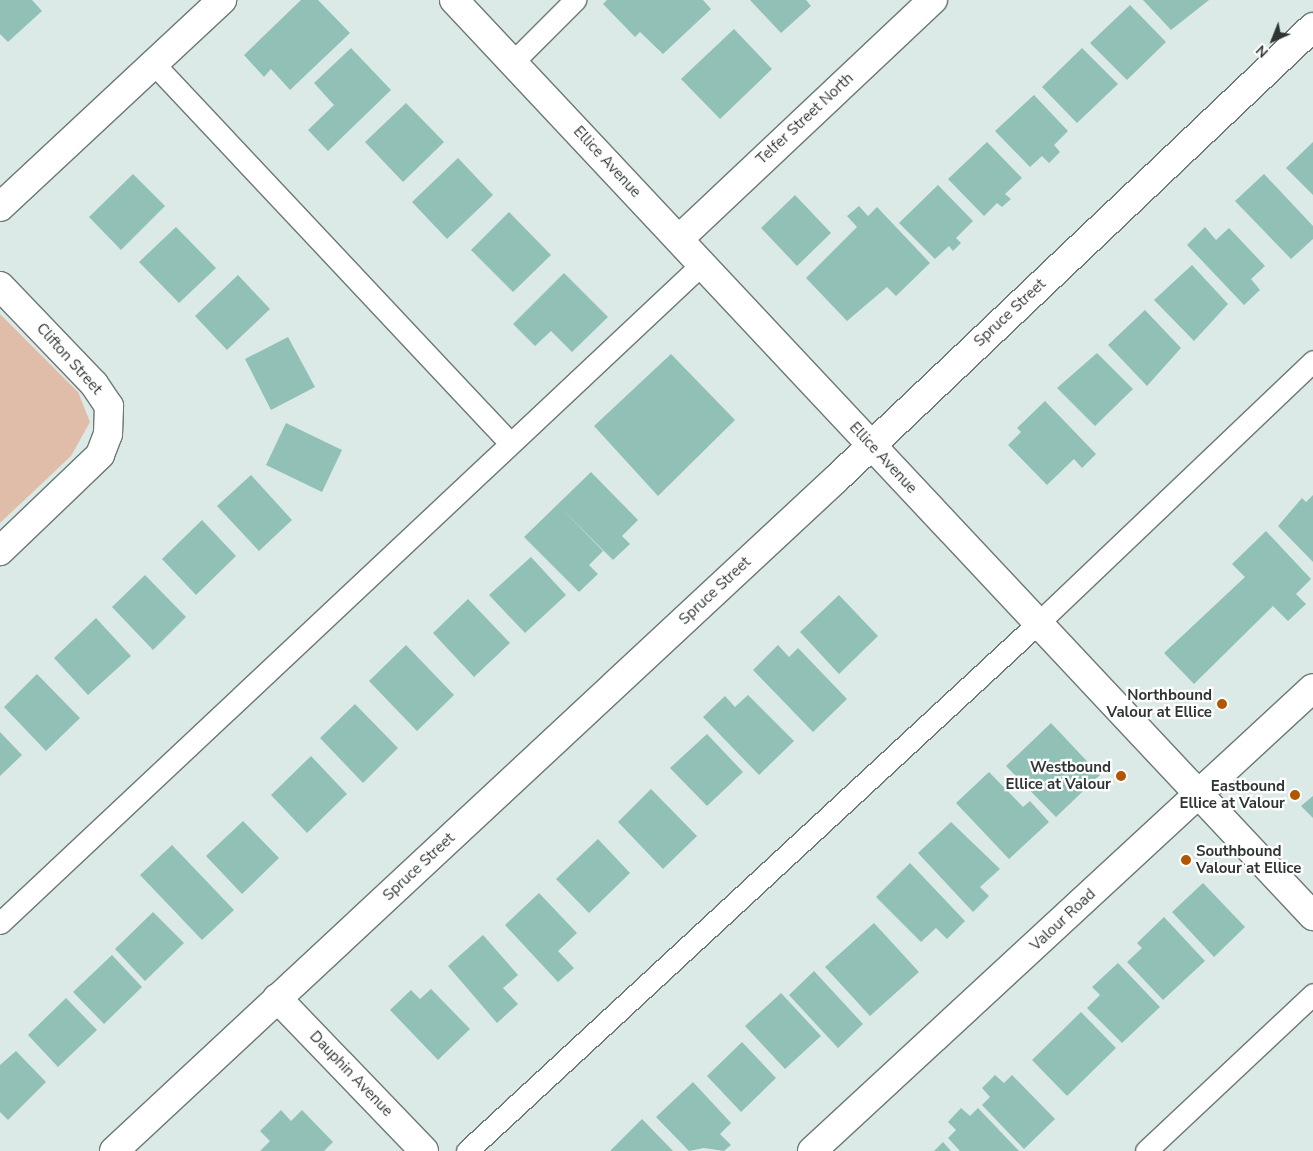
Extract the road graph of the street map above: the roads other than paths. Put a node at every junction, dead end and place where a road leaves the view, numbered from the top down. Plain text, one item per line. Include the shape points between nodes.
1 (222, 0) edge
2 (454, 0) edge
3 (575, 0) edge
4 (932, 0) edge
5 (1313, 27) edge
6 (513, 62) junction
7 (154, 64) junction
8 (0, 208) edge
9 (679, 239) junction
10 (702, 264) junction
11 (0, 286) edge
12 (1313, 361) edge
13 (510, 443) junction
14 (870, 445) junction
15 (0, 550) edge
16 (1037, 624) junction
17 (1313, 688) edge
18 (1200, 794) junction
19 (1313, 916) edge
20 (0, 923) edge
21 (1313, 994) edge
22 (277, 998) junction
23 (114, 1151) edge
24 (424, 1151) edge
25 (467, 1151) edge
26 (812, 1151) edge
27 (1146, 1151) edge

1 - 7 street
2 - 6 street, Ellice Avenue
3 - 6 lane
4 - 9 street, Telfer Street North
5 - 14 street, Spruce Street
6 - 9 street, Ellice Avenue
7 - 8 street
7 - 13 lane
9 - 10 street, Ellice Avenue
10 - 13 lane
10 - 14 street, Ellice Avenue
11 - 15 street, Clifton Street via 94,384 109,406 108,434 100,455
12 - 16 lane
13 - 20 lane
14 - 16 street, Ellice Avenue
14 - 22 street, Spruce Street
16 - 18 street, Ellice Avenue
16 - 25 lane
17 - 18 street, Valour Road
18 - 19 street, Ellice Avenue
18 - 26 street, Valour Road
21 - 27 lane
22 - 23 street, Spruce Street
22 - 24 street, Dauphin Avenue

